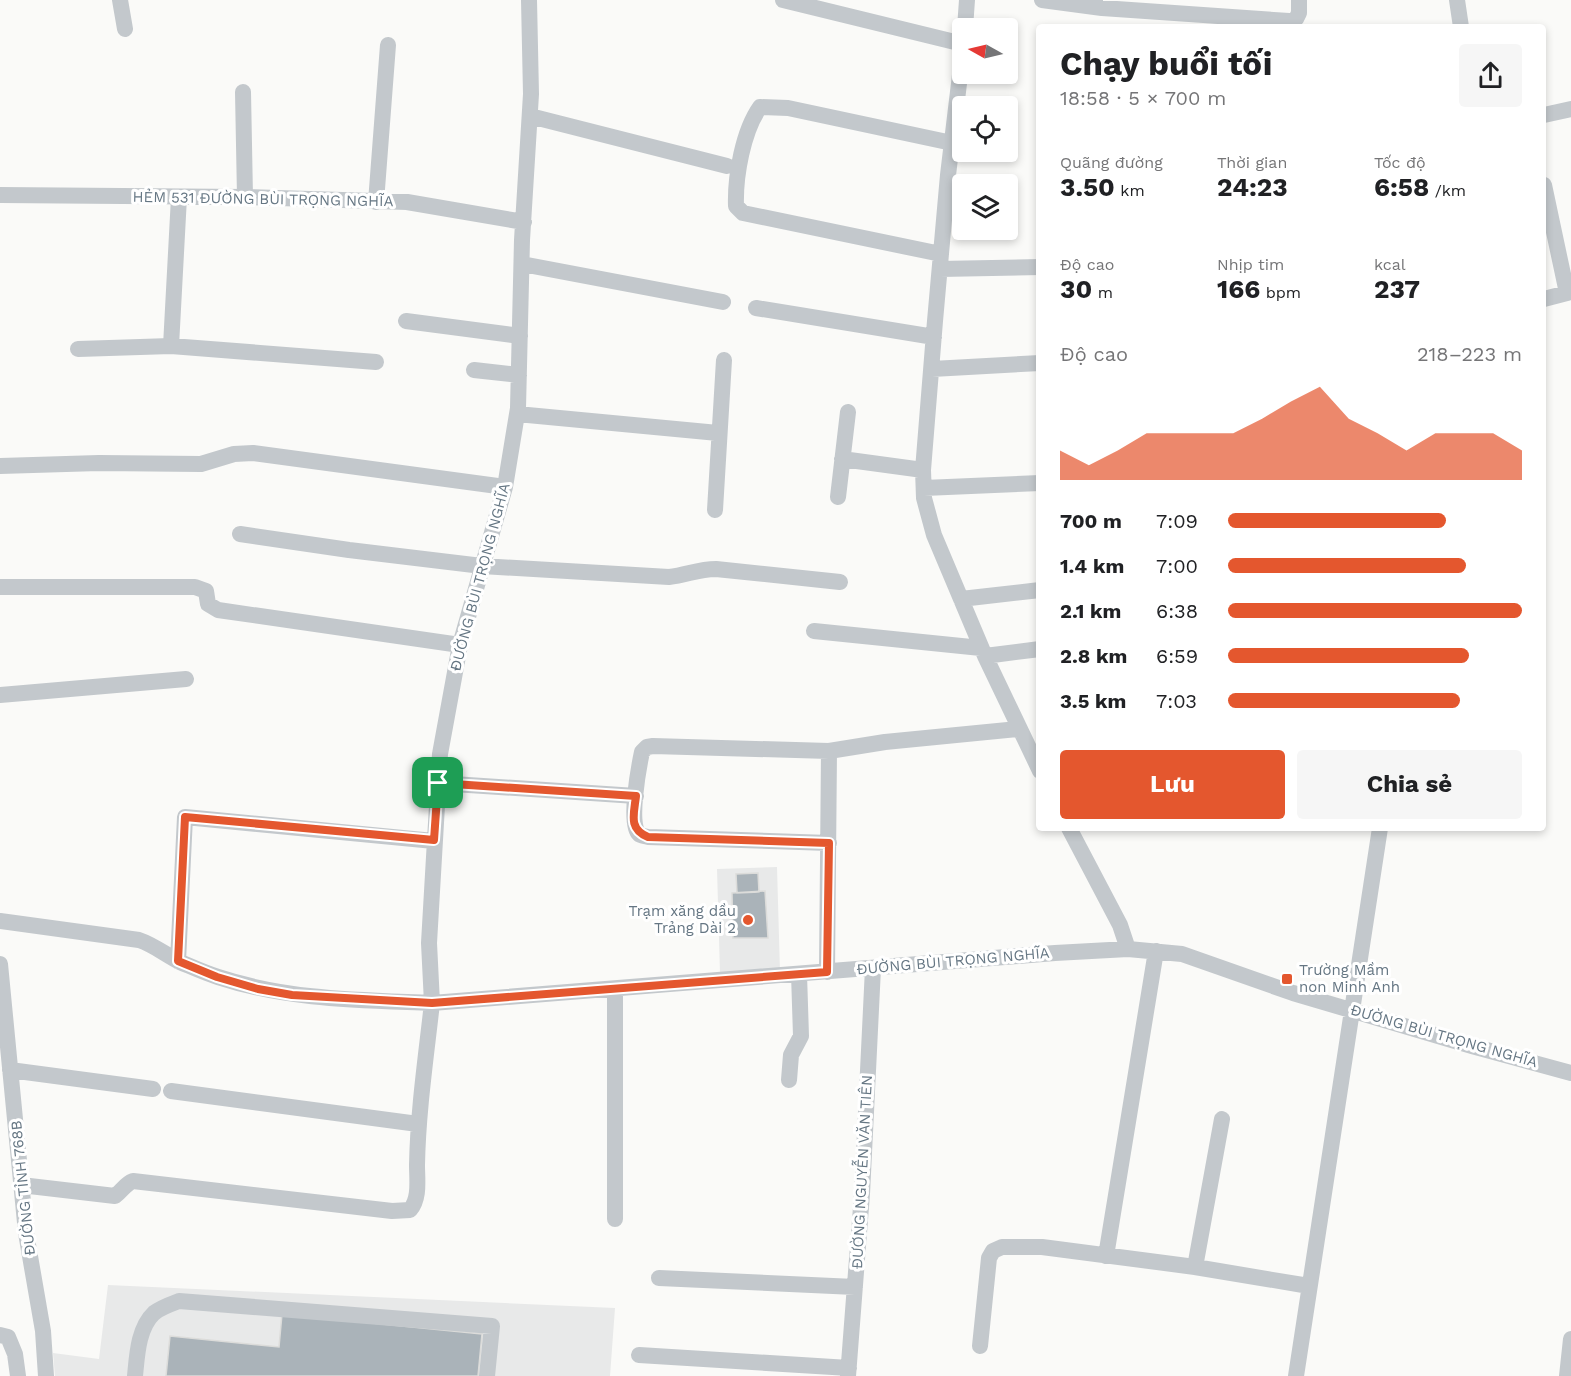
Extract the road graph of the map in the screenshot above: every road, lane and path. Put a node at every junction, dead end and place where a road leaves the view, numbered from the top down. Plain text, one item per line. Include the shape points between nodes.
1 (120, 0) edge
2 (529, 0) edge
3 (783, 0) edge
4 (967, 0) edge
5 (1042, 0) edge
6 (1299, 0) edge
7 (1457, 0) edge
8 (966, 18) edge
9 (1461, 24) edge
10 (124, 29) dead end
11 (952, 41) edge
12 (388, 45) dead end
13 (243, 92) dead end
14 (1571, 108) edge
15 (1546, 114) edge
16 (530, 116) junction
17 (952, 143) joint
18 (727, 166) dead end
19 (1546, 193) edge
20 (0, 195) edge
21 (179, 197) junction
22 (245, 197) junction
23 (376, 202) junction
24 (524, 222) junction
25 (941, 261) junction
26 (522, 264) junction
27 (1036, 267) edge
28 (1569, 292) edge
29 (1546, 298) edge
30 (723, 302) dead end
31 (756, 308) dead end
32 (406, 321) dead end
33 (520, 336) junction
34 (934, 337) junction
35 (171, 346) junction
36 (78, 349) dead end
37 (724, 360) dead end
38 (376, 362) dead end
39 (1036, 363) edge
40 (932, 369) junction
41 (474, 370) dead end
42 (519, 375) junction
43 (848, 412) dead end
44 (517, 414) junction
45 (718, 433) junction
46 (842, 459) junction
47 (0, 466) edge
48 (923, 470) junction
49 (1036, 483) edge
50 (505, 487) junction
51 (924, 488) junction
52 (838, 497) dead end
53 (715, 510) dead end
54 (240, 534) dead end
55 (482, 566) junction
56 (840, 582) dead end
57 (0, 587) edge
58 (1036, 590) edge
59 (961, 598) junction
60 (814, 631) dead end
61 (460, 645) junction
62 (1036, 649) edge
63 (983, 652) junction
64 (186, 680) dead end
65 (0, 695) edge
66 (1018, 729) junction
67 (829, 751) junction
68 (1036, 763) edge
69 (438, 783) junction
70 (636, 796) junction
71 (1071, 831) edge
72 (1380, 831) edge
73 (434, 840) junction
74 (829, 843) junction
75 (0, 921) edge
76 (1128, 949) junction
77 (1155, 951) junction
78 (178, 961) junction
79 (0, 964) edge
80 (873, 968) junction
81 (827, 972) junction
82 (799, 974) junction
83 (615, 988) junction
84 (432, 1003) junction
85 (1351, 1009) junction
86 (10, 1070) junction
87 (1571, 1073) edge
88 (789, 1080) dead end
89 (153, 1089) dead end
90 (171, 1091) dead end
91 (1222, 1119) dead end
92 (418, 1124) junction
93 (21, 1185) junction
94 (615, 1219) dead end
95 (1106, 1256) junction
96 (1195, 1267) junction
97 (659, 1278) dead end
98 (1309, 1286) junction
99 (855, 1287) junction
100 (0, 1335) edge
101 (1571, 1339) edge
102 (980, 1346) dead end
103 (639, 1355) dead end
104 (849, 1372) edge
105 (18, 1376) edge
106 (46, 1376) edge
107 (135, 1376) edge
108 (487, 1376) edge
109 (1296, 1376) edge
110 (1567, 1376) edge

1 - 10 street
2 - 16 street, ĐƯỜNG BÙI TRỌNG NGHĨA
3 - 11 street
4 - 8 street
5 - 6 street via 1289,21 1299,13
7 - 9 street
12 - 23 street
13 - 22 street
14 - 15 street
16 - 18 street
16 - 24 street, ĐƯỜNG BÙI TRỌNG NGHĨA
17 - 25 street
17 - 25 street via 788,108 760,107 752,118 737,182 736,206 743,213
19 - 28 street
20 - 21 street, HẺM 531 ĐƯỜNG BÙI TRỌNG NGHĨA
21 - 22 street, HẺM 531 ĐƯỜNG BÙI TRỌNG NGHĨA
21 - 35 street
22 - 23 street, HẺM 531 ĐƯỜNG BÙI TRỌNG NGHĨA
23 - 24 street, HẺM 531 ĐƯỜNG BÙI TRỌNG NGHĨA via 407,202
24 - 26 street, ĐƯỜNG BÙI TRỌNG NGHĨA
25 - 27 street
25 - 34 street
26 - 30 street
26 - 33 street, ĐƯỜNG BÙI TRỌNG NGHĨA
28 - 29 street
31 - 34 street
32 - 33 street
33 - 42 street, ĐƯỜNG BÙI TRỌNG NGHĨA
34 - 40 street
35 - 36 street
35 - 38 street
37 - 45 street
39 - 40 street
40 - 48 street
41 - 42 street
42 - 44 street, ĐƯỜNG BÙI TRỌNG NGHĨA
43 - 46 street
44 - 45 street
44 - 50 street, ĐƯỜNG BÙI TRỌNG NGHĨA
45 - 53 street
46 - 48 street
46 - 52 street
47 - 50 street via 201,465 234,454 253,453
48 - 51 street
49 - 51 street
50 - 55 street, ĐƯỜNG BÙI TRỌNG NGHĨA
51 - 59 street via 934,535
54 - 55 street
55 - 56 street via 669,577 716,569
55 - 61 street, ĐƯỜNG BÙI TRỌNG NGHĨA
57 - 61 street via 195,587 206,591 208,604 218,610
58 - 59 street
59 - 63 street
60 - 63 street
61 - 69 street, ĐƯỜNG BÙI TRỌNG NGHĨA
62 - 63 street
63 - 66 street
64 - 65 street
66 - 67 street
66 - 68 street
67 - 70 street via 647,747 642,752
67 - 74 street
69 - 70 street
69 - 73 street, ĐƯỜNG BÙI TRỌNG NGHĨA
70 - 74 street via 634,826 638,833 648,837
71 - 76 street via 1120,925
72 - 85 street
73 - 78 street via 185,817
73 - 84 street, ĐƯỜNG BÙI TRỌNG NGHĨA via 429,943
74 - 81 street
75 - 78 street via 139,940
76 - 77 street, ĐƯỜNG BÙI TRỌNG NGHĨA
76 - 80 street, ĐƯỜNG BÙI TRỌNG NGHĨA
77 - 85 street, ĐƯỜNG BÙI TRỌNG NGHĨA via 1182,954
77 - 95 street
78 - 84 street via 217,977 292,995
79 - 86 street, ĐƯỜNG TỈNH 768B
80 - 81 street, ĐƯỜNG BÙI TRỌNG NGHĨA
80 - 99 street, ĐƯỜNG NGUYỄN VĂN TIÊN
81 - 82 street, ĐƯỜNG BÙI TRỌNG NGHĨA
82 - 83 street, ĐƯỜNG BÙI TRỌNG NGHĨA
82 - 88 street via 801,1036 791,1055
83 - 84 street, ĐƯỜNG BÙI TRỌNG NGHĨA
83 - 94 street
84 - 92 street
85 - 87 street, ĐƯỜNG BÙI TRỌNG NGHĨA
85 - 98 street
86 - 89 street
86 - 93 street, ĐƯỜNG TỈNH 768B
90 - 92 street
91 - 96 street
92 - 93 street via 416,1203 403,1212 133,1181 115,1196
93 - 106 street, ĐƯỜNG TỈNH 768B
95 - 96 street
95 - 102 street via 1022,1246 993,1251 987,1269
96 - 98 street
97 - 99 street
98 - 109 street
99 - 104 street, ĐƯỜNG NGUYỄN VĂN TIÊN
100 - 105 street via 8,1337
101 - 110 street
103 - 104 street
107 - 108 street via 145,1326 154,1312 179,1301 492,1326

